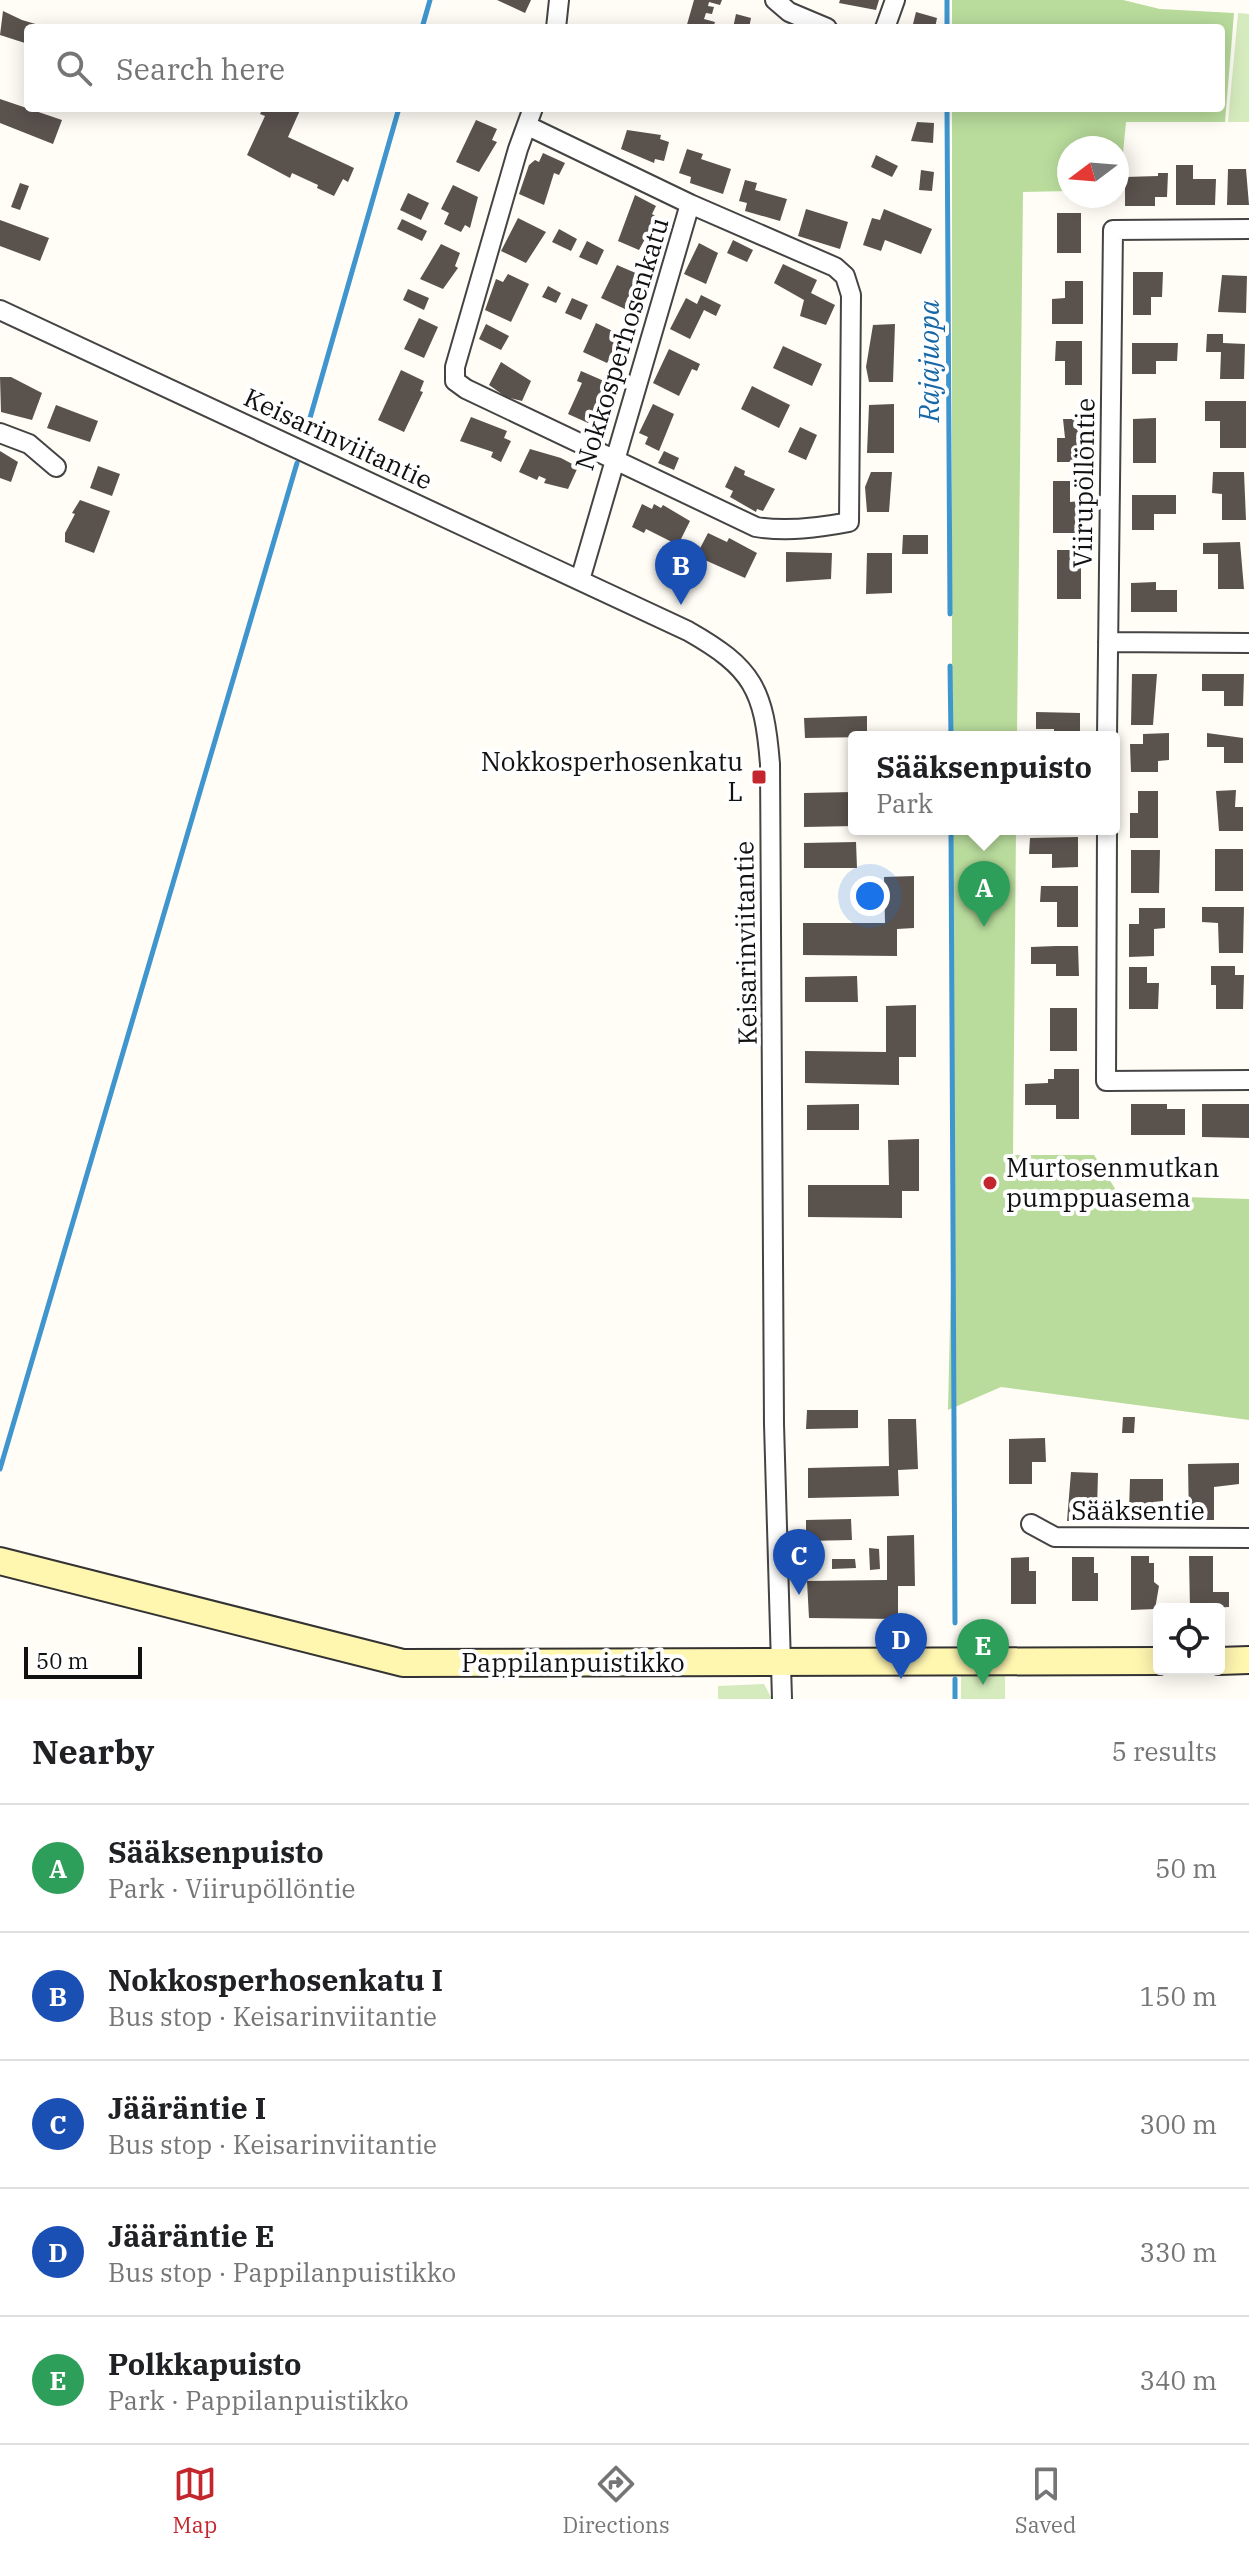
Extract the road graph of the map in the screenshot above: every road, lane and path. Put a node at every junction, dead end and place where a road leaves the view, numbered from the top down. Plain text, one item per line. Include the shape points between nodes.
1 (559, 0) edge
2 (775, 0) edge
3 (895, 0) edge
4 (556, 24) edge
5 (818, 24) edge
6 (886, 24) edge
7 (531, 117) edge
8 (690, 204) junction
9 (1249, 229) edge
10 (0, 310) edge
11 (0, 433) edge
12 (614, 461) junction
13 (56, 467) dead end
14 (580, 580) junction
15 (1108, 642) junction
16 (1249, 643) edge
17 (1107, 731) edge
18 (1107, 835) edge
19 (1249, 1080) edge
20 (1031, 1524) dead end
21 (1249, 1538) edge
22 (0, 1561) edge
23 (1249, 1660) edge
24 (1153, 1661) edge
25 (1225, 1661) edge
26 (781, 1663) junction
27 (782, 1699) edge

1 - 4 street
2 - 5 street
3 - 6 street
7 - 8 street, Nokkosperhosenkatu
7 - 12 street via 455,381
8 - 12 street, Nokkosperhosenkatu
8 - 12 street via 845,276 851,295 849,522 819,528 756,527
9 - 15 street, Viirupöllöntie via 1113,230
10 - 14 street, Keisarinviitantie
11 - 13 street via 29,444
12 - 14 street, Nokkosperhosenkatu
14 - 26 street, Keisarinviitantie via 726,653 755,688 766,722
15 - 16 street
15 - 17 street, Viirupöllöntie
18 - 19 street via 1106,1081
20 - 21 street, Sääksentie via 1055,1537
22 - 26 street, Pappilanpuistikko via 403,1663
23 - 25 street
24 - 26 street, Pappilanpuistikko
26 - 27 street, Keisarinviitantie

